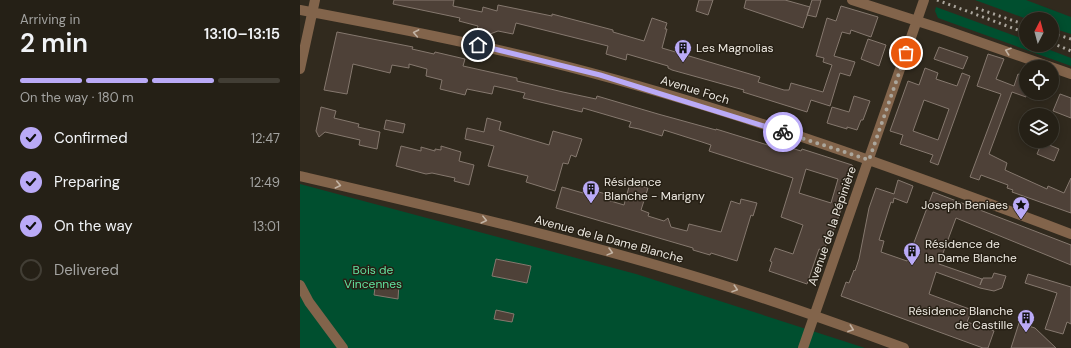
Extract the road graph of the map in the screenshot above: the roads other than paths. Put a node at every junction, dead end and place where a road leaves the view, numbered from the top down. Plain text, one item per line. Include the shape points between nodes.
1 (315, 0) edge
2 (852, 0) edge
3 (924, 0) edge
4 (300, 10) edge
5 (313, 12) junction
6 (917, 21) junction
7 (300, 69) edge
8 (1071, 74) edge
9 (869, 160) junction
10 (300, 176) edge
11 (1071, 234) edge
12 (300, 285) edge
13 (815, 316) junction
14 (343, 348) edge
15 (803, 348) edge
16 (904, 348) edge

1 - 5 street
2 - 6 street
3 - 6 street, Avenue de la Pépinière
4 - 5 street, Avenue Foch
5 - 7 street
9 -> 5 street, Avenue Foch via 722,112 570,67 449,39
8 -> 6 street
6 - 9 street, Avenue de la Pépinière
9 - 11 street, Avenue Foch
9 - 13 street, Avenue de la Pépinière
10 -> 13 street, Avenue de la Dame Blanche via 432,206 626,256
12 - 14 street via 309,302
13 - 15 street, Avenue de la Pépinière
13 -> 16 street, Avenue de la Dame Blanche

